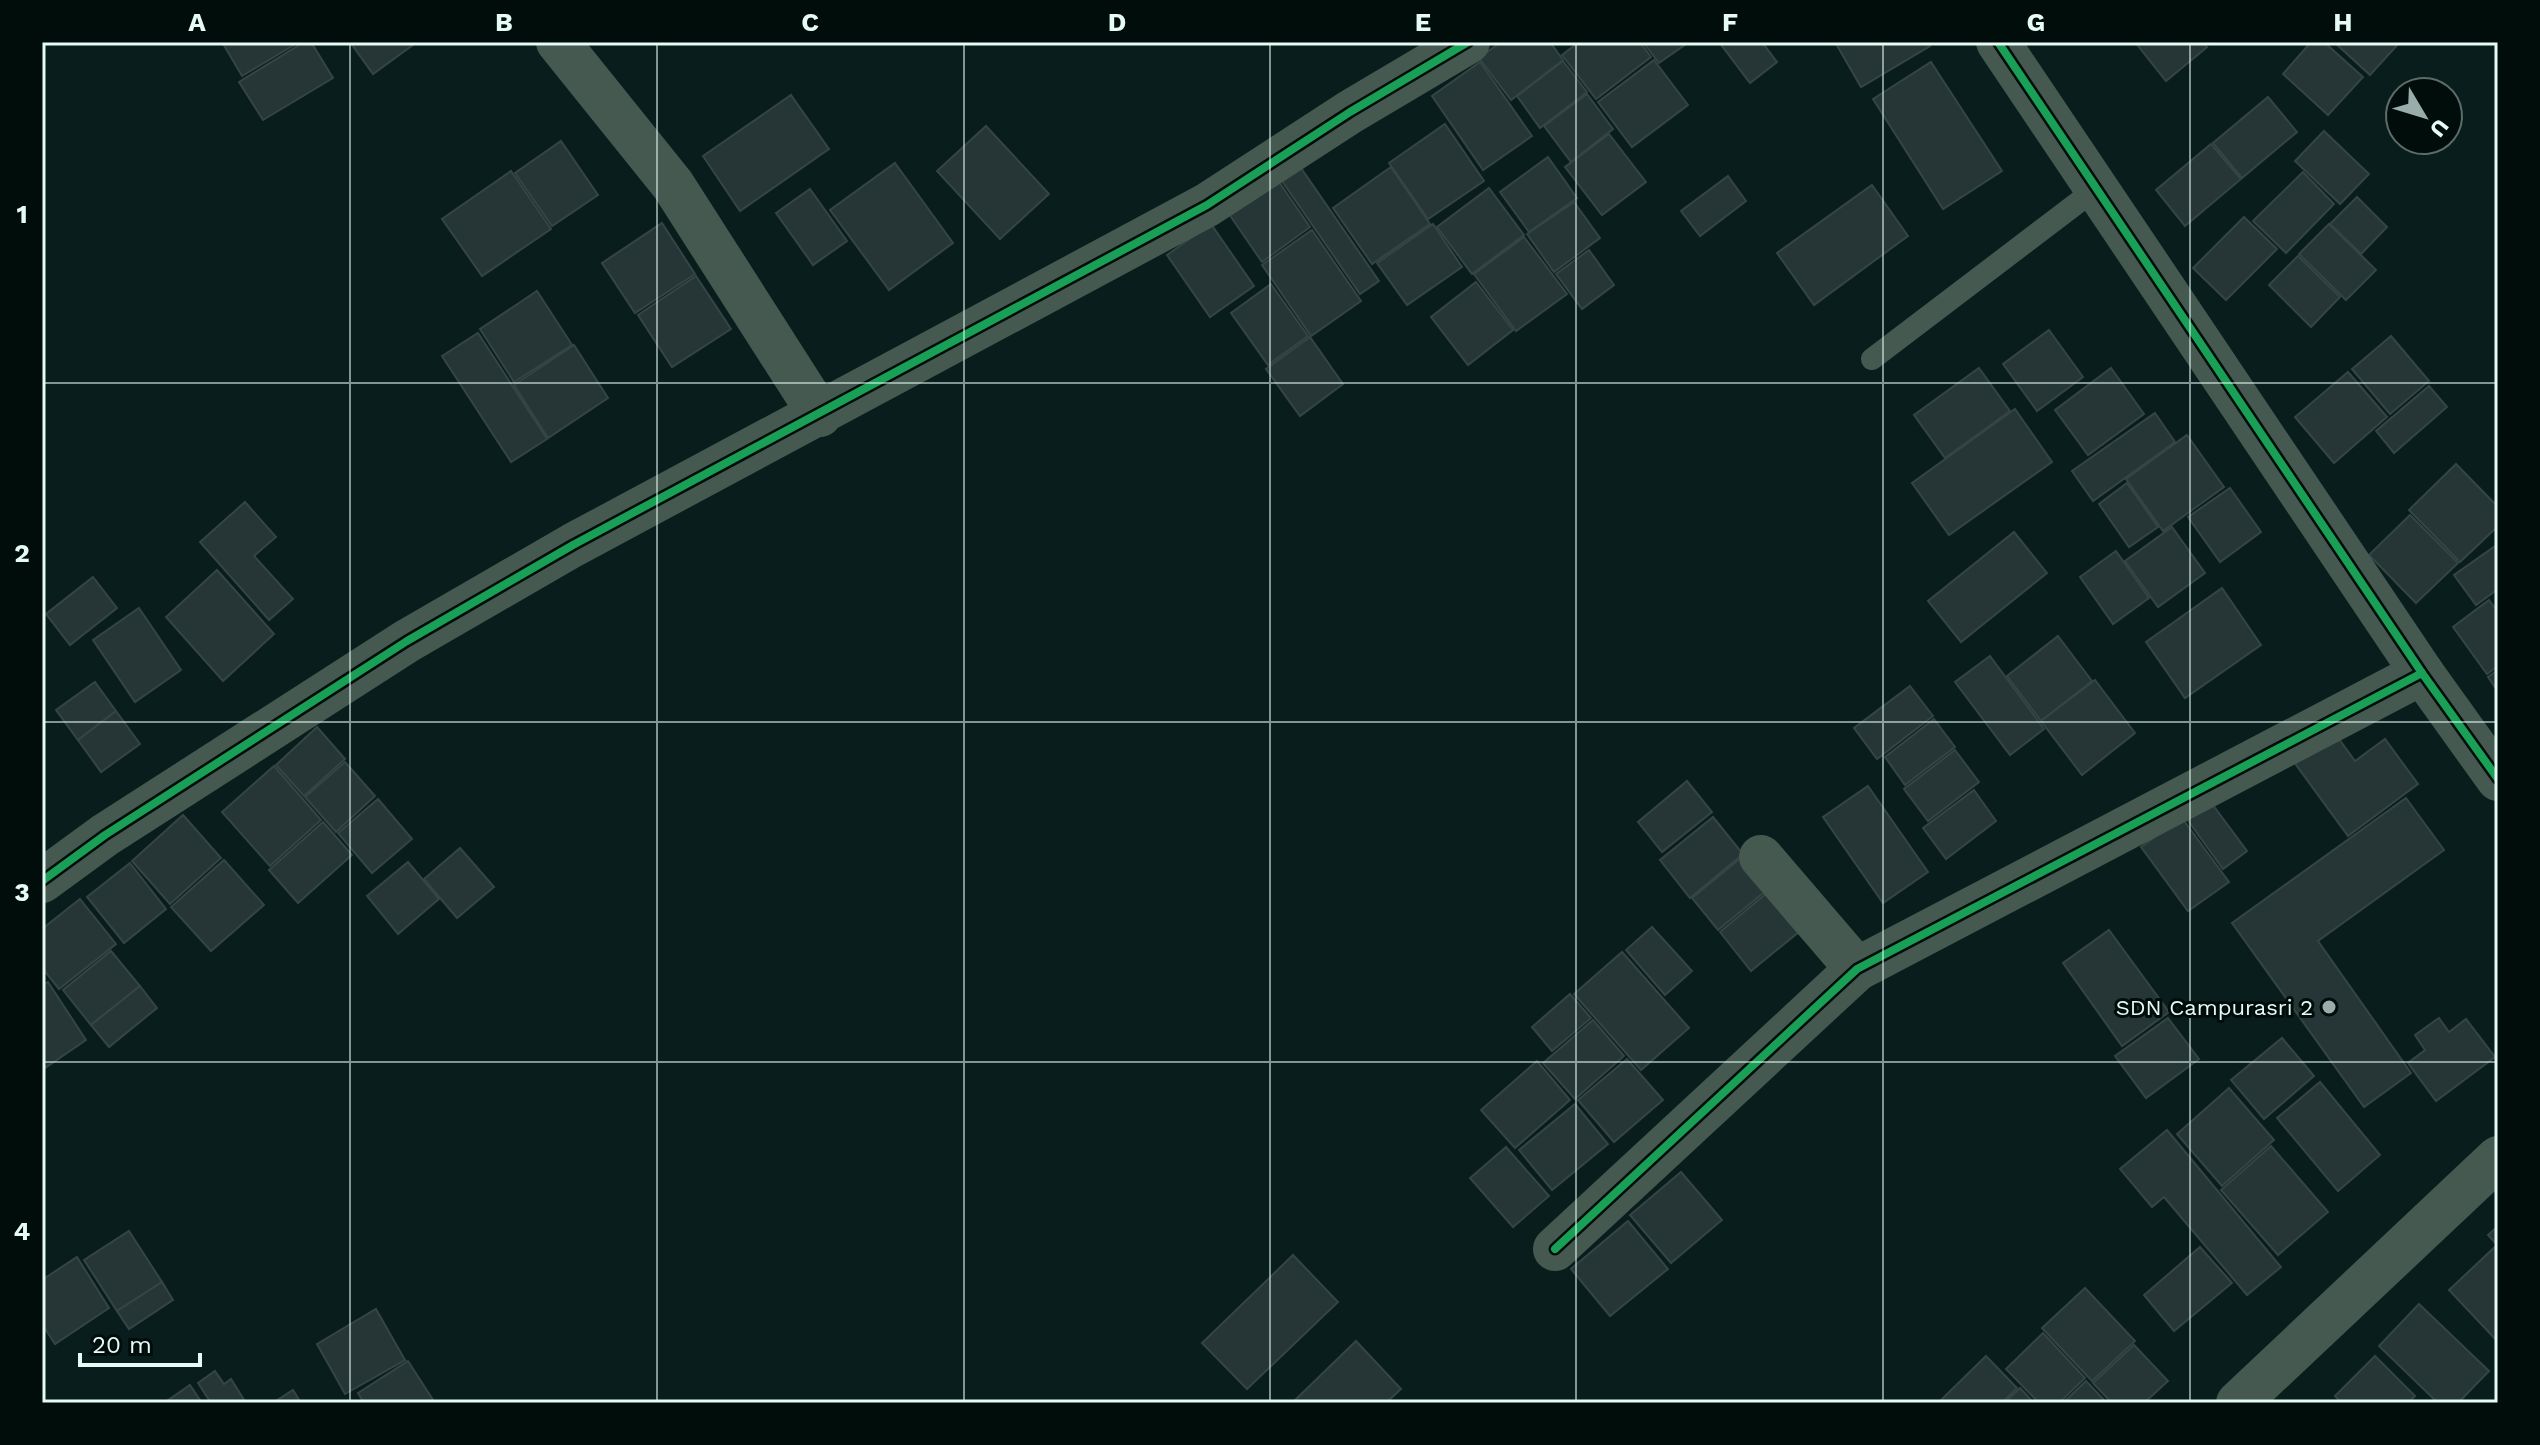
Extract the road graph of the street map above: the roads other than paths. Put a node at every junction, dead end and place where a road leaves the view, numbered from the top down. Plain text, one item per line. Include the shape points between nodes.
1 (558, 42) edge
2 (1468, 42) edge
3 (1998, 42) edge
4 (2097, 188) junction
5 (1872, 359) dead end
6 (820, 415) junction
7 (2422, 673) junction
8 (2498, 779) edge
9 (1761, 857) dead end
10 (42, 881) edge
11 (1857, 969) junction
12 (2498, 1158) edge
13 (1555, 1249) dead end
14 (2238, 1403) edge

1 - 6 street via 673,185
2 - 6 street via 1207,205
3 - 4 street
4 - 5 lane
4 - 7 street
6 - 10 street via 573,545 407,641
7 - 8 street
7 - 11 street
9 - 11 street
11 - 13 street
12 - 14 street

